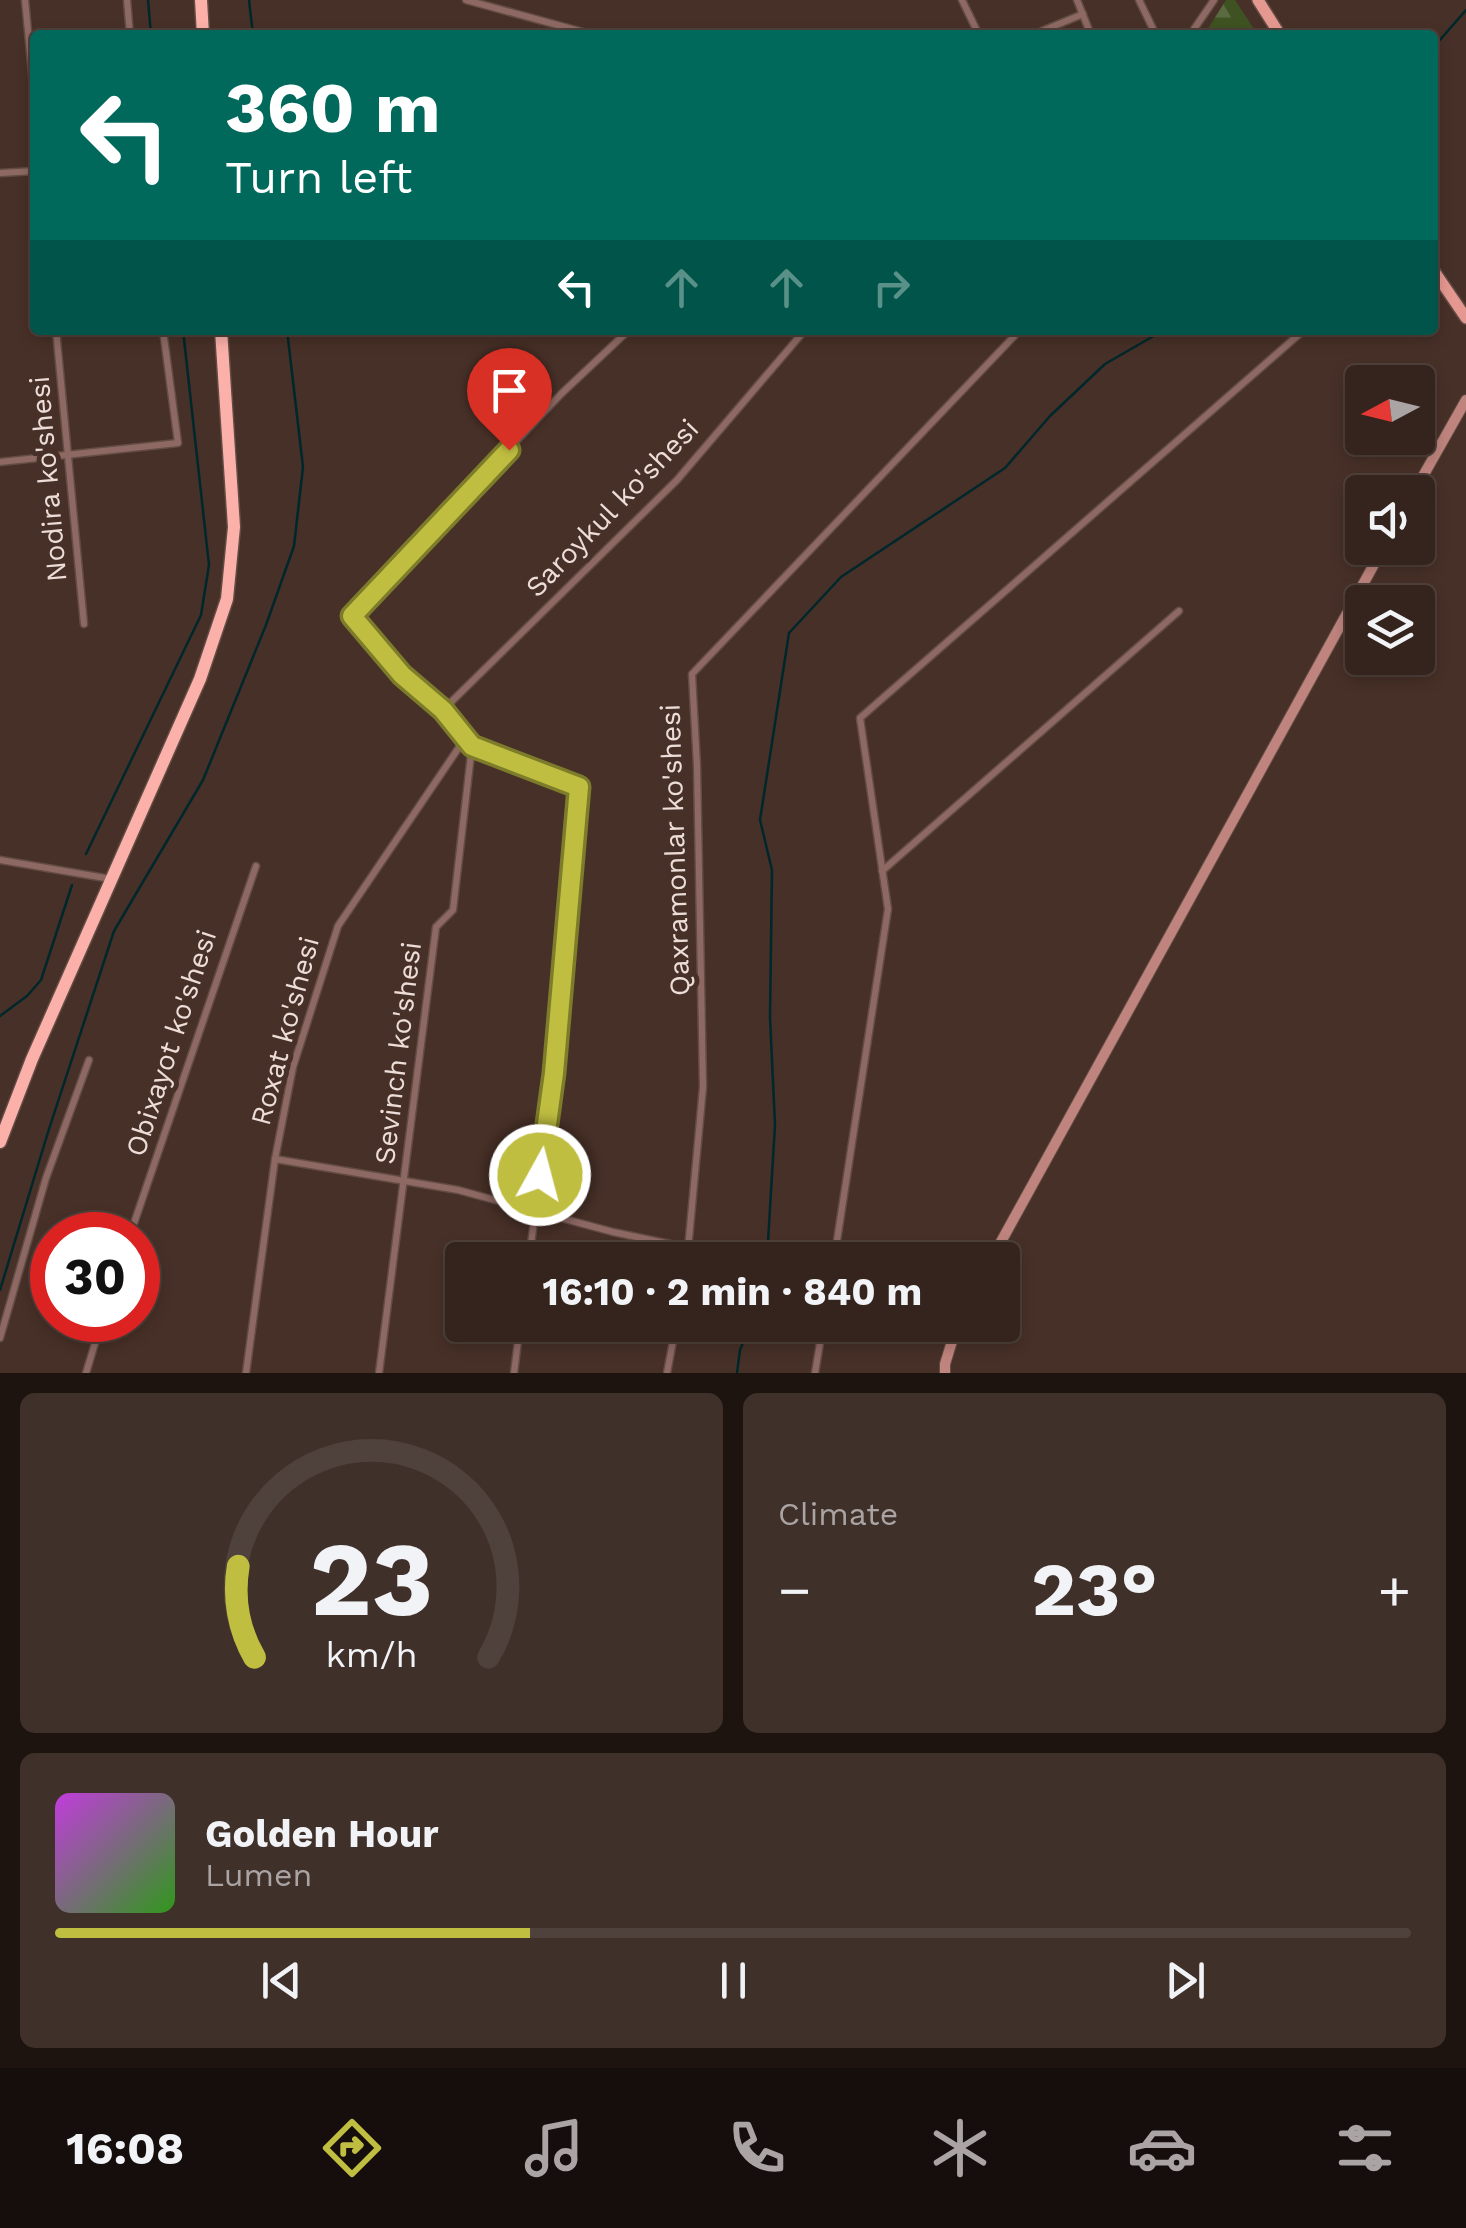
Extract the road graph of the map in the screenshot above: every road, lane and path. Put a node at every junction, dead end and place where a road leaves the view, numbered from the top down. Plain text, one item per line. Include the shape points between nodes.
1 (25, 0) edge
2 (127, 0) edge
3 (202, 0) edge
4 (466, 0) edge
5 (962, 0) edge
6 (1076, 0) edge
7 (1139, 0) edge
8 (1214, 0) edge
9 (1258, 0) edge
10 (1082, 14) junction
11 (130, 30) edge
12 (203, 30) edge
13 (576, 30) edge
14 (977, 30) edge
15 (1044, 30) edge
16 (1090, 30) edge
17 (1154, 30) edge
18 (1193, 30) edge
19 (1277, 30) edge
20 (30, 52) edge
21 (30, 171) edge
22 (0, 173) edge
23 (1438, 277) edge
24 (1466, 318) edge
25 (56, 335) edge
26 (164, 335) edge
27 (221, 335) edge
28 (623, 335) edge
29 (801, 335) edge
30 (1015, 335) edge
31 (1298, 335) edge
32 (1466, 400) edge
33 (68, 455) junction
34 (0, 462) edge
35 (1424, 475) edge
36 (1375, 565) edge
37 (1179, 611) dead end
38 (84, 624) dead end
39 (443, 710) junction
40 (466, 737) junction
41 (472, 746) junction
42 (0, 860) edge
43 (256, 866) dead end
44 (881, 872) junction
45 (111, 878) junction
46 (89, 1060) dead end
47 (0, 1142) edge
48 (274, 1159) junction
49 (405, 1180) junction
50 (536, 1209) junction
51 (138, 1212) edge
52 (531, 1242) edge
53 (658, 1242) edge
54 (689, 1242) edge
55 (837, 1242) edge
56 (1001, 1242) edge
57 (0, 1338) edge
58 (95, 1342) edge
59 (518, 1342) edge
60 (673, 1342) edge
61 (820, 1342) edge
62 (952, 1342) edge
63 (86, 1373) edge
64 (246, 1373) edge
65 (379, 1373) edge
66 (514, 1373) edge
67 (668, 1373) edge
68 (815, 1373) edge
69 (946, 1373) edge

1 - 20 street
2 - 11 street
3 - 12 highway
4 - 13 street
5 - 14 street
6 - 10 street
7 - 17 street
8 - 18 street
9 - 19 main road
10 - 15 street
10 - 16 street
21 - 22 street
23 - 24 main road
25 - 33 street, Nodira ko'shesi
26 - 33 street via 178,443
27 - 45 highway via 234,527 227,599 200,679
28 - 39 street via 352,616 402,675
29 - 39 street, Saroykul ko'shesi via 676,480
30 - 54 street, Qaxramonlar ko'shesi via 692,674 704,1088
31 - 44 street via 860,718
32 - 35 street
33 - 34 street
33 - 38 street, Nodira ko'shesi
36 - 56 street
37 - 44 street
39 - 40 street
40 - 41 street
40 - 48 street, Roxat ko'shesi via 338,926 293,1067
41 - 49 street, Sevinch ko'shesi via 453,910 436,927
41 - 50 street via 579,787
42 - 45 street
43 - 51 street, Obixayot ko'shesi
44 - 55 street via 888,909
45 - 47 highway
46 - 57 street
48 - 49 street
48 - 64 street, Roxat ko'shesi
49 - 50 street
49 - 65 street, Sevinch ko'shesi
50 - 52 street
50 - 53 street
58 - 63 street
59 - 66 street
60 - 67 street
61 - 68 street
62 - 69 street

